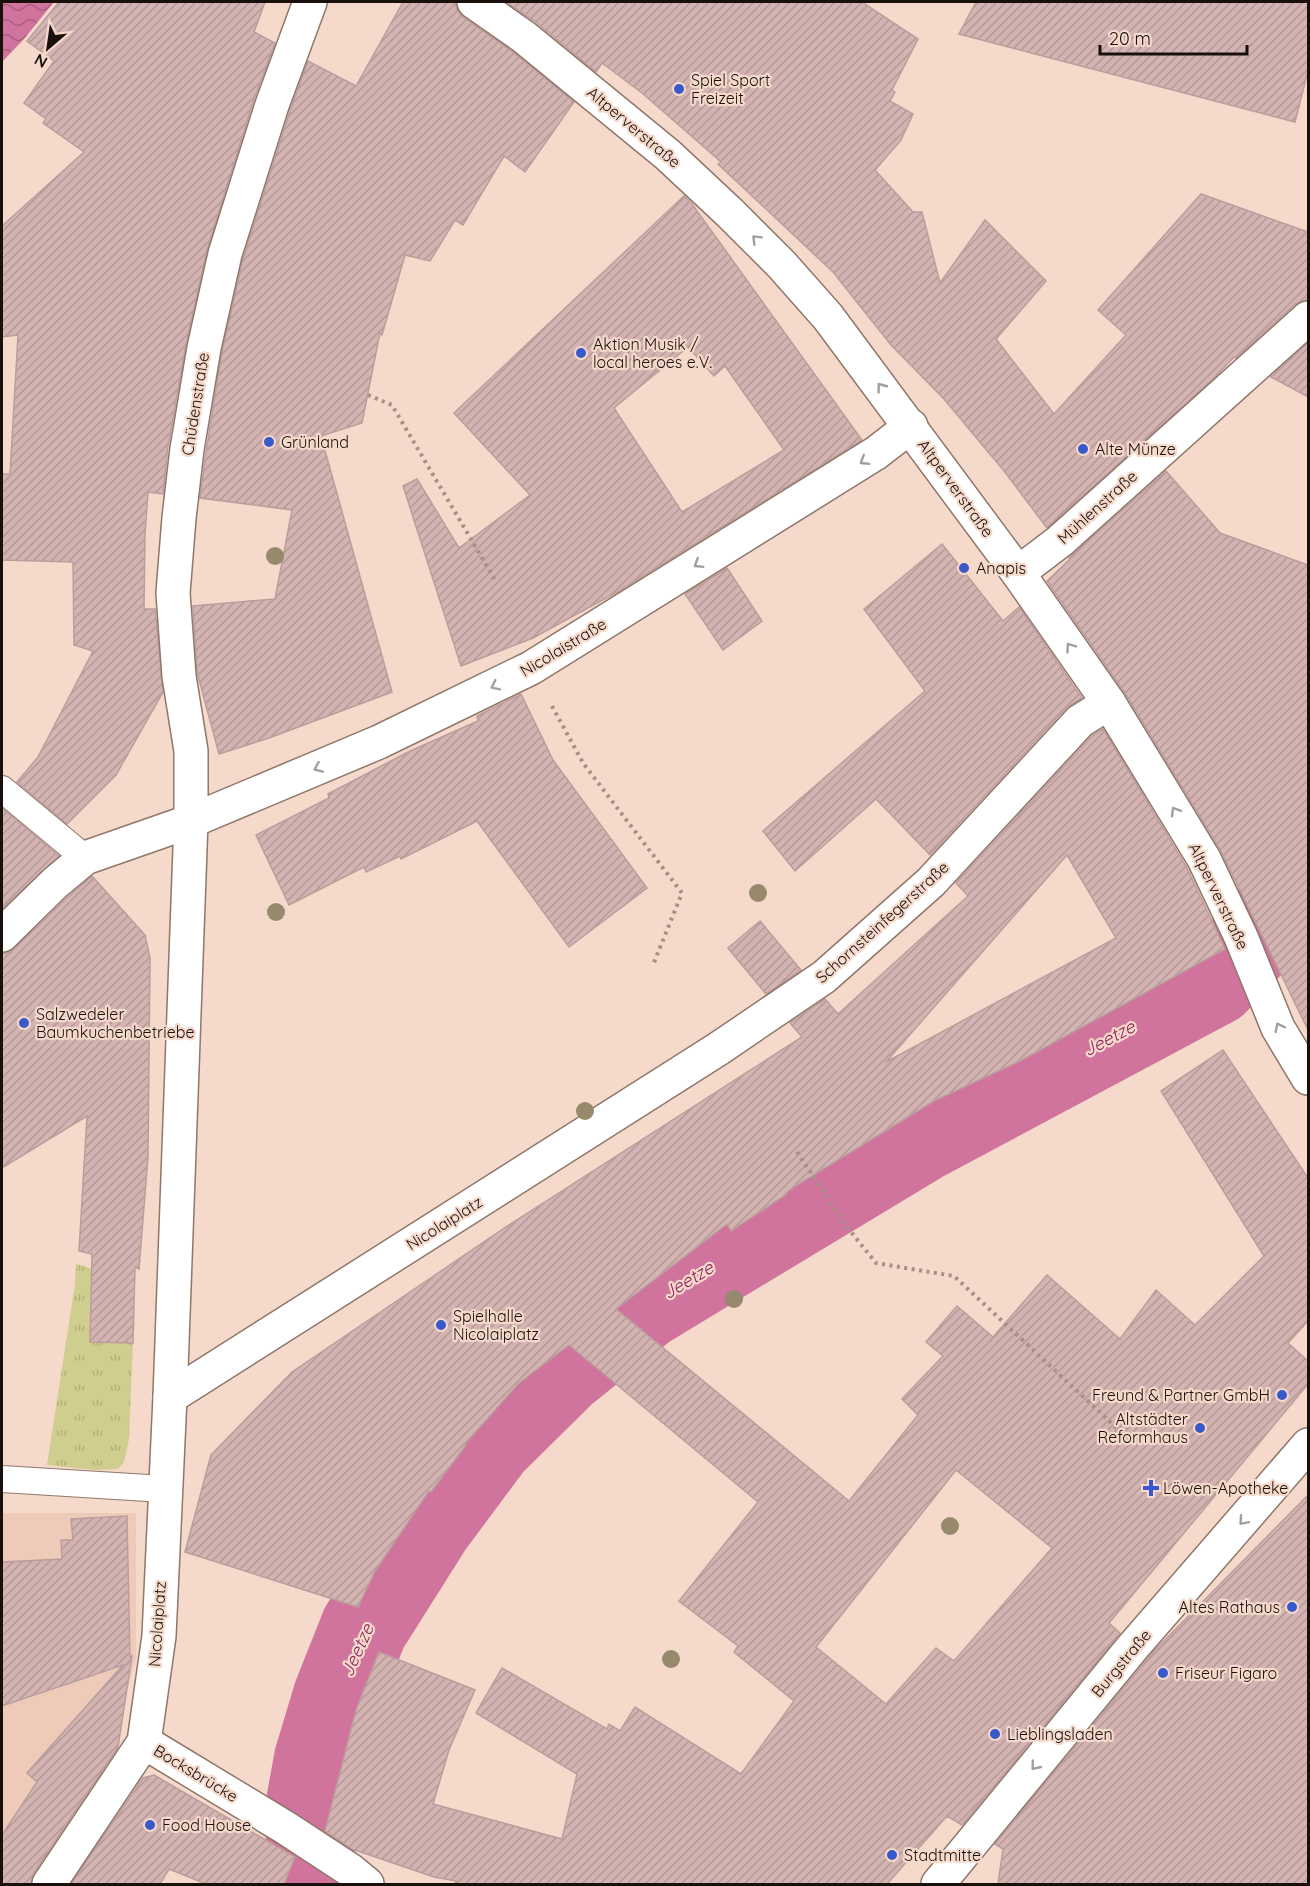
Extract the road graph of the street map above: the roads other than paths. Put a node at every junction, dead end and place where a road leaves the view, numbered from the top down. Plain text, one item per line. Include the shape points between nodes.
1 (310, 2) edge
2 (474, 2) edge
3 (1308, 318) edge
4 (911, 426) junction
5 (1018, 573) junction
6 (1109, 703) junction
7 (2, 789) edge
8 (191, 821) junction
9 (86, 858) junction
10 (2, 934) edge
11 (718, 1049) joint
12 (1308, 1078) edge
13 (170, 1397) junction
14 (1308, 1445) edge
15 (2, 1479) edge
16 (164, 1489) junction
17 (144, 1742) junction
18 (49, 1884) edge
19 (367, 1884) edge
20 (938, 1884) edge

1 - 8 street, Chüdenstraße via 272,105 225,254 187,450 173,593 179,675 191,751
4 -> 2 street, Altperverstraße via 828,317 730,213 599,97
3 - 5 street, Mühlenstraße via 1060,541
4 - 5 street, Altperverstraße
4 -> 8 street, Nicolaistraße via 876,453 531,668 379,742
6 -> 5 street, Altperverstraße
6 - 11 street, Schornsteinfegerstraße via 1080,721 931,882 824,976
12 -> 6 street, Altperverstraße via 1278,1028 1204,858
7 - 9 lane
8 - 9 street, Nicolaistraße
8 - 13 street, Nicolaiplatz
9 - 10 street, Nicolaistraße
11 - 13 street, Nicolaiplatz
13 - 16 street, Nicolaiplatz
14 -> 20 street, Burgstraße via 1132,1648
15 - 16 lane
16 - 17 street, Nicolaiplatz via 159,1636
17 - 18 street
17 - 19 street, Bocksbrücke via 286,1827

